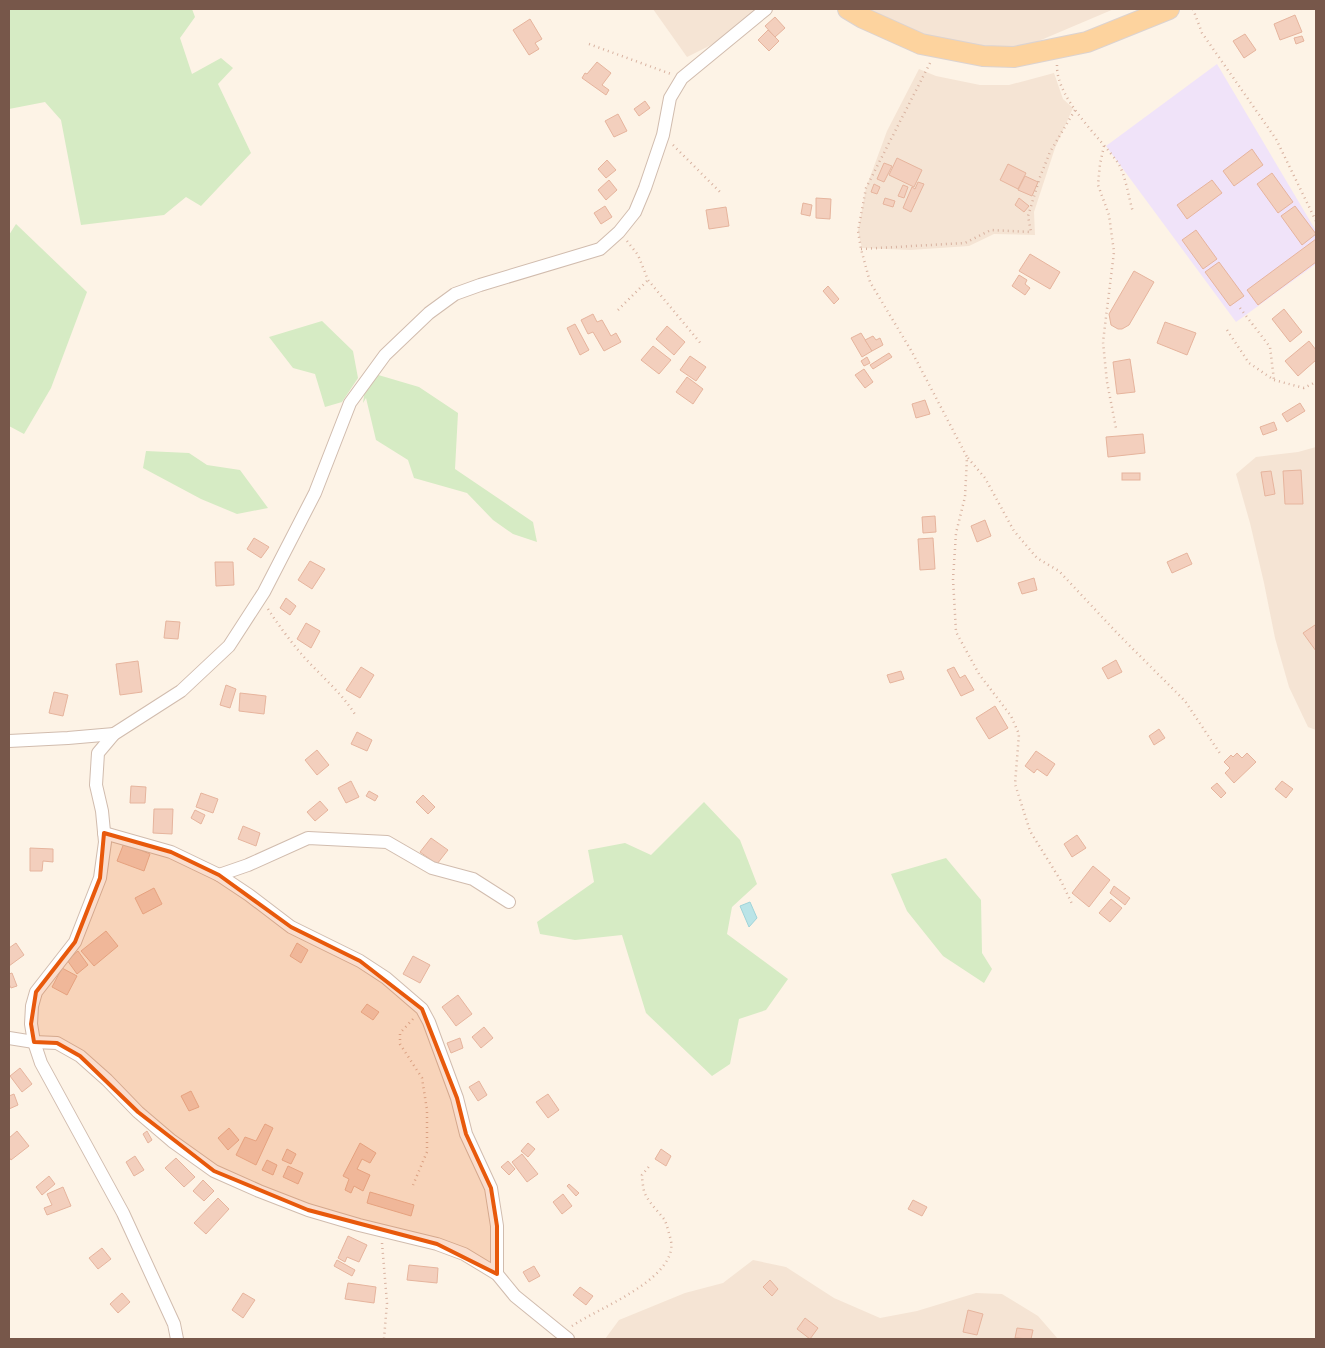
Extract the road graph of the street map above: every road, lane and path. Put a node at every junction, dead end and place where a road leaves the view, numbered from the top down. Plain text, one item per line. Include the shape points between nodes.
1 (766, 9) edge
2 (848, 9) edge
3 (1169, 9) edge
4 (1193, 9) edge
5 (589, 44) dead end
6 (937, 48) junction
7 (1057, 49) junction
8 (682, 78) junction
9 (1075, 110) junction
10 (663, 135) junction
11 (1104, 146) junction
12 (720, 192) dead end
13 (1133, 212) dead end
14 (1316, 221) edge
15 (619, 232) junction
16 (861, 249) junction
17 (648, 280) junction
18 (1240, 308) dead end
19 (618, 310) dead end
20 (1227, 330) dead end
21 (702, 345) dead end
22 (1274, 380) junction
23 (1316, 382) edge
24 (1116, 428) dead end
25 (967, 457) junction
26 (261, 598) junction
27 (356, 716) dead end
28 (114, 734) junction
29 (9, 741) edge
30 (1221, 755) dead end
31 (104, 833) junction
32 (219, 875) junction
33 (509, 902) dead end
34 (1072, 904) dead end
35 (422, 1009) junction
36 (9, 1038) edge
37 (34, 1042) junction
38 (651, 1164) dead end
39 (413, 1185) dead end
40 (380, 1229) junction
41 (497, 1274) junction
42 (565, 1336) edge
43 (177, 1339) edge
44 (384, 1339) edge

1 - 8 street
2 - 6 main road via 921,44
3 - 7 main road via 1087,42
4 - 14 path via 1202,33 1276,139
5 - 8 path
6 - 7 main road via 983,56 1014,56
6 - 16 path via 866,188 858,230
7 - 9 path via 1057,70
8 - 10 street via 670,98
9 - 11 path
9 - 16 path via 1050,152 1040,177 1028,216 1031,232 990,230 965,243
10 - 12 path
10 - 15 street via 635,212
11 - 13 path via 1119,165
11 - 24 path via 1098,185 1109,215 1114,252 1103,342
15 - 17 path via 638,254
15 - 26 street via 600,249 455,294 429,313 385,355 350,403 315,493
16 - 25 path via 870,282 912,352
17 - 19 path
17 - 21 path
18 - 22 path via 1270,347
20 - 22 path via 1249,363
22 - 23 path via 1304,388
25 - 30 path via 985,478 1014,531 1037,558 1059,571 1185,700
25 - 34 path via 965,497 956,533 953,580 956,632 1019,734 1015,784 1030,831
26 - 27 path via 304,657 350,705
26 - 28 street via 229,646 181,692
28 - 29 street
28 - 31 street via 98,753 96,785
31 - 32 street via 171,852
31 - 37 street via 100,878 74,942 36,992 31,1024
32 - 33 street via 308,838 388,842 432,868 473,879
32 - 35 street via 291,927 360,961 386,978
35 - 39 path via 400,1033 400,1044 422,1078 427,1110 427,1152
35 - 41 street via 457,1098 466,1134 491,1188 497,1226
36 - 37 street
37 - 40 street via 57,1042 80,1056 172,1141 214,1170 308,1210
37 - 43 street via 41,1063 146,1260 174,1324
38 - 42 path via 642,1175 644,1191 665,1221 672,1242 667,1263 644,1286 586,1317
40 - 41 street via 464,1254
40 - 44 path via 387,1302
41 - 42 street via 515,1296

